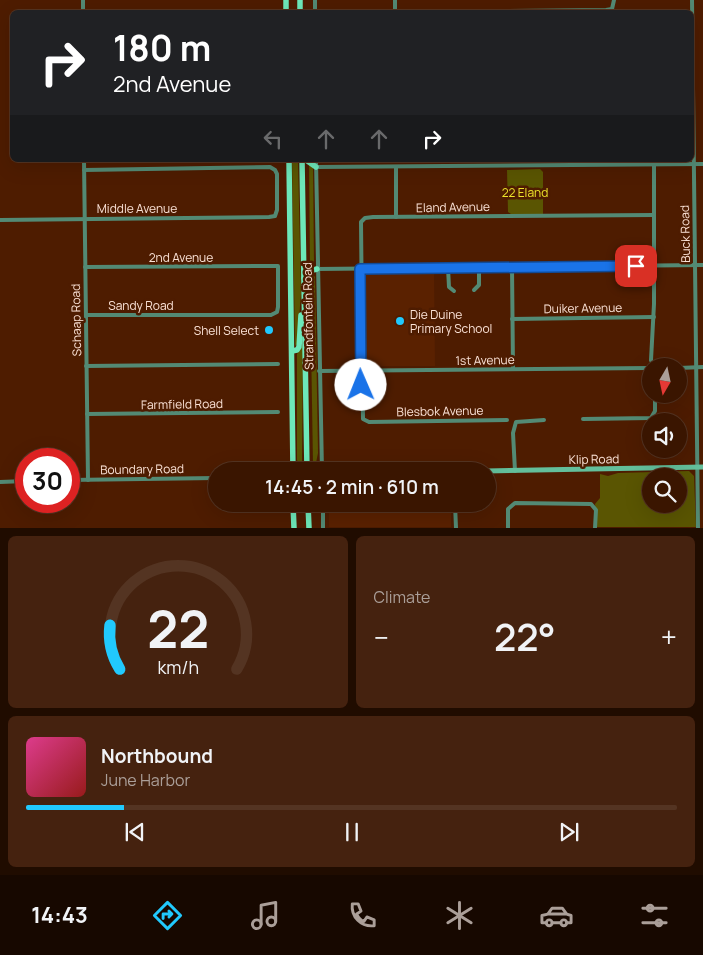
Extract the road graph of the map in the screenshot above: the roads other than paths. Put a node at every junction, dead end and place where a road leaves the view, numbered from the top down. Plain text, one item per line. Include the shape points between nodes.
1 (614, 0) edge
2 (606, 10) edge
3 (84, 162) edge
4 (289, 162) edge
5 (302, 162) edge
6 (360, 162) edge
7 (620, 162) edge
8 (316, 163) edge
9 (654, 164) junction
10 (694, 164) junction
11 (703, 164) edge
12 (360, 167) junction
13 (396, 167) junction
14 (84, 170) junction
15 (654, 215) junction
16 (396, 217) junction
17 (85, 218) junction
18 (0, 220) edge
19 (278, 266) joint
20 (654, 266) junction
21 (695, 266) junction
22 (703, 266) edge
23 (85, 267) junction
24 (479, 267) junction
25 (512, 267) junction
26 (448, 268) junction
27 (317, 269) junction
28 (360, 269) junction
29 (304, 278) junction
30 (304, 286) junction
31 (474, 290) dead end
32 (454, 291) dead end
33 (86, 315) junction
34 (654, 317) junction
35 (695, 317) junction
36 (703, 317) edge
37 (512, 318) junction
38 (292, 351) junction
39 (652, 358) edge
40 (278, 364) dead end
41 (86, 366) junction
42 (642, 367) edge
43 (688, 367) edge
44 (696, 367) junction
45 (703, 367) edge
46 (513, 369) junction
47 (319, 371) junction
48 (361, 371) junction
49 (655, 403) edge
50 (696, 409) junction
51 (703, 409) edge
52 (278, 412) dead end
53 (87, 414) junction
54 (583, 419) dead end
55 (507, 420) dead end
56 (544, 420) dead end
57 (293, 462) edge
58 (307, 462) edge
59 (322, 462) edge
60 (696, 467) junction
61 (703, 467) edge
62 (496, 471) edge
63 (515, 471) junction
64 (208, 478) edge
65 (80, 480) edge
66 (88, 480) junction
67 (15, 481) edge
68 (0, 482) edge
69 (293, 512) edge
70 (308, 512) edge
71 (323, 512) edge
72 (455, 512) edge
73 (701, 517) edge
74 (294, 528) edge
75 (309, 528) edge
76 (323, 528) edge
77 (456, 528) edge
78 (508, 528) edge
79 (595, 528) edge
80 (698, 528) edge

1 - 2 street via 613,6
3 - 14 street, Schaap Road
4 - 38 main road, Strandfontein Road
5 - 29 main road, Strandfontein Road
6 - 12 street
7 - 9 street
7 - 13 street
8 - 12 street
8 - 27 street, Strandfontein Road
9 - 10 street
9 - 15 street
10 - 11 street
10 - 21 street, Buck Road
12 - 13 street
13 - 16 street
14 - 17 street, Schaap Road
14 - 17 street, Middle Avenue via 267,167 275,170 278,210 275,216
15 - 16 street, Eland Avenue
15 - 20 street
16 - 28 street, Eland Avenue via 368,218 361,222
17 - 18 street, Middle Avenue
17 - 23 street, Schaap Road
19 - 23 street, 2nd Avenue
19 - 33 street, Sandy Road via 278,307 274,314
20 - 21 street
20 - 25 street
20 - 34 street
21 - 22 street
21 - 35 street, Buck Road
23 - 33 street, Schaap Road
24 - 25 street
24 - 26 street
24 - 31 street via 479,285
25 - 37 street
26 - 28 street
26 - 32 street via 449,287
27 - 28 street
27 - 29 main road via 309,271
27 - 47 street, Strandfontein Road
28 - 48 street
29 - 30 main road, Strandfontein Road
30 - 38 main road via 299,347
30 - 58 main road, Strandfontein Road
33 - 41 street, Schaap Road
34 - 37 street, Duiker Avenue
34 - 39 street
35 - 36 street
35 - 44 street, Buck Road
37 - 46 street
38 - 57 main road, Strandfontein Road
40 - 41 street
41 - 53 street, Schaap Road
42 - 46 street, 1st Avenue
43 - 44 street
44 - 45 street
44 - 50 street, Buck Road
46 - 48 street, 1st Avenue
47 - 48 street, 1st Avenue
47 - 59 street, Strandfontein Road
48 - 55 street, Blesbok Avenue via 361,413 365,421
49 - 54 street via 651,418
50 - 51 street
50 - 60 street, Buck Road
52 - 53 street, Farmfield Road
53 - 66 street, Schaap Road
56 - 63 street via 518,421 514,428
60 - 61 street, Klip Road
60 - 63 street, Klip Road
60 - 73 street, Buck Road
62 - 63 street, Klip Road
64 - 66 street, Boundary Road
65 - 66 street, Boundary Road
67 - 68 street
69 - 74 main road
70 - 75 main road
71 - 76 street
72 - 77 street
73 - 80 street, Buck Road
78 - 79 street via 508,509 513,504 560,504 593,505 596,510

